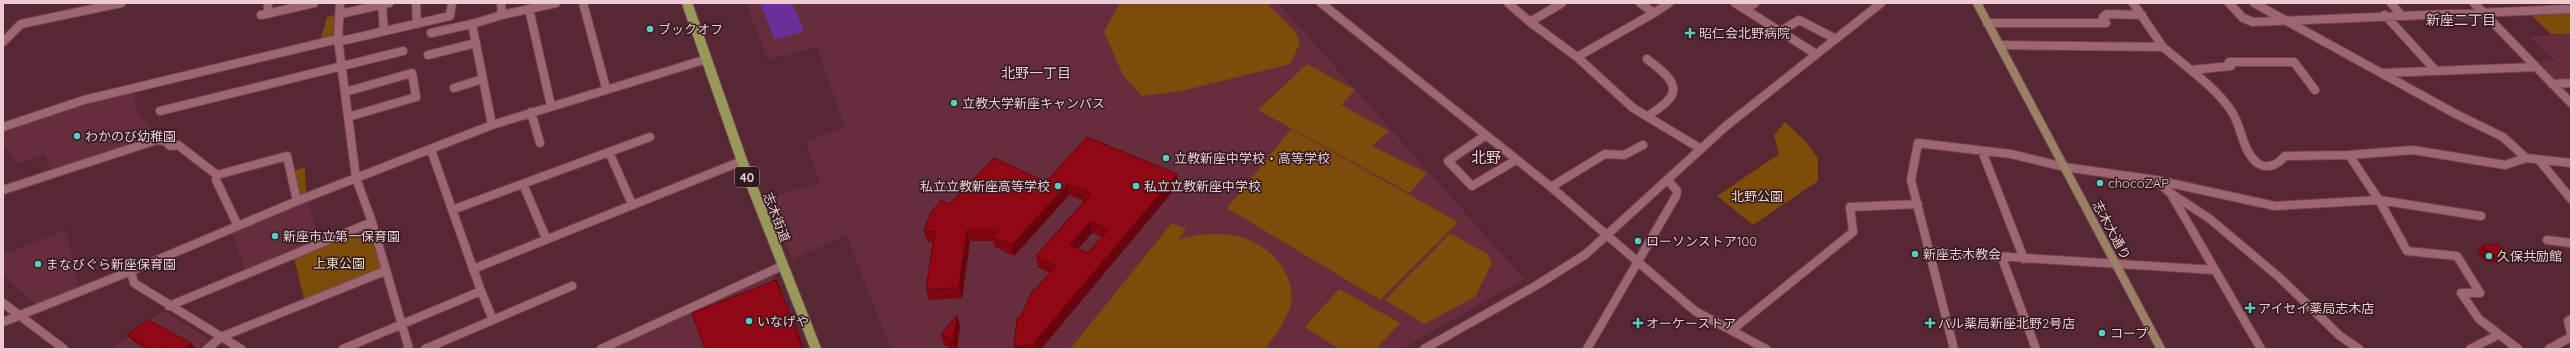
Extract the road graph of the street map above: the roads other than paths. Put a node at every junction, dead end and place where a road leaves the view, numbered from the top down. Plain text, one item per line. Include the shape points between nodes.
1 (121, 3) edge
2 (314, 3) edge
3 (340, 3) edge
4 (416, 3) edge
5 (452, 3) edge
6 (501, 3) edge
7 (556, 3) edge
8 (583, 3) edge
9 (687, 3) edge
10 (1321, 3) edge
11 (1508, 3) edge
12 (1562, 3) edge
13 (1640, 3) edge
14 (1669, 3) edge
15 (1735, 3) edge
16 (1755, 3) edge
17 (1881, 3) edge
18 (1977, 3) edge
19 (2133, 3) edge
20 (2229, 3) edge
21 (2254, 3) edge
22 (2391, 3) edge
23 (2474, 3) edge
24 (2558, 3) edge
25 (304, 4) edge
26 (386, 4) edge
27 (268, 5) dead end
28 (529, 9) junction
29 (1745, 9) junction
30 (2568, 9) edge
31 (2483, 12) junction
32 (1654, 13) junction
33 (340, 14) junction
34 (2142, 15) junction
35 (2385, 15) junction
36 (2401, 15) junction
37 (502, 16) junction
38 (2283, 19) junction
39 (1530, 22) junction
40 (1987, 23) junction
41 (417, 24) junction
42 (472, 24) junction
43 (384, 31) junction
44 (1781, 31) junction
45 (431, 34) dead end
46 (338, 39) junction
47 (1836, 39) junction
48 (3, 42) edge
49 (476, 43) junction
50 (1999, 45) junction
51 (2163, 46) junction
52 (403, 51) dead end
53 (1816, 54) junction
54 (428, 55) dead end
55 (1577, 57) junction
56 (707, 59) junction
57 (1647, 59) dead end
58 (341, 66) junction
59 (2536, 67) junction
60 (2191, 70) junction
61 (2436, 71) junction
62 (2382, 73) junction
63 (483, 79) junction
64 (2571, 83) edge
65 (2552, 84) junction
66 (454, 88) dead end
67 (606, 88) junction
68 (2315, 90) dead end
69 (345, 92) junction
70 (2571, 103) edge
71 (551, 106) junction
72 (160, 111) dead end
73 (531, 112) junction
74 (1648, 116) junction
75 (348, 117) junction
76 (492, 125) junction
77 (3, 127) edge
78 (1486, 135) junction
79 (650, 137) dead end
80 (540, 143) dead end
81 (1643, 145) dead end
82 (1701, 149) junction
83 (431, 150) junction
84 (1982, 151) junction
85 (609, 152) junction
86 (2349, 155) junction
87 (2526, 158) junction
88 (1516, 160) junction
89 (2539, 160) junction
90 (742, 161) junction
91 (2571, 163) edge
92 (2064, 167) junction
93 (217, 175) junction
94 (356, 178) junction
95 (1668, 180) junction
96 (2156, 180) junction
97 (523, 184) junction
98 (1551, 187) junction
99 (3, 190) edge
100 (2169, 192) junction
101 (2571, 199) edge
102 (2379, 200) junction
103 (297, 201) junction
104 (632, 204) junction
105 (1918, 204) junction
106 (452, 210) junction
107 (2481, 216) dead end
108 (372, 222) junction
109 (238, 226) junction
110 (1607, 237) junction
111 (546, 238) junction
112 (2547, 240) dead end
113 (2571, 242) edge
114 (1929, 252) junction
115 (2002, 258) junction
116 (2024, 259) junction
117 (1637, 263) junction
118 (2116, 265) junction
119 (782, 266) junction
120 (473, 269) junction
121 (2214, 270) junction
122 (131, 271) junction
123 (385, 271) junction
124 (572, 286) dead end
125 (480, 291) junction
126 (3, 303) edge
127 (169, 306) junction
128 (18, 316) junction
129 (2571, 319) edge
130 (493, 320) junction
131 (3, 322) edge
132 (402, 323) junction
133 (1732, 330) junction
134 (2571, 333) edge
135 (2498, 335) junction
136 (221, 337) junction
137 (2571, 337) edge
138 (64, 349) edge
139 (207, 349) edge
140 (240, 349) edge
141 (343, 349) edge
142 (409, 349) edge
143 (425, 349) edge
144 (601, 349) edge
145 (816, 349) edge
146 (1424, 349) edge
147 (1587, 349) edge
148 (1766, 349) edge
149 (1954, 349) edge
150 (2036, 349) edge
151 (2161, 349) edge
152 (2261, 349) edge
153 (2359, 349) edge
154 (2470, 349) edge
155 (2518, 349) edge
156 (2549, 349) edge

1 - 48 street via 21,24
2 - 25 street
3 - 33 street
4 - 41 street
5 - 41 street via 450,16
6 - 37 street
7 - 28 street
8 - 67 street
9 - 56 main road, 志木街道 / 40
10 - 78 street
11 - 39 street
12 - 39 street
13 - 32 street
14 - 32 street
15 - 29 street
16 - 29 street
17 - 47 street
18 - 40 main road, 志木大通り
19 - 34 street
20 - 38 street via 2243,18 2253,22
21 - 38 street
22 - 36 street
23 - 31 street
24 - 30 street
25 - 27 street via 264,14
26 - 33 street
26 - 43 street
28 - 37 street
28 - 71 street
29 - 44 street
30 - 31 street
31 - 36 street
31 - 59 street
32 - 55 street
33 - 46 street
34 - 40 street via 2107,14 2103,16 2106,23
34 - 51 street
35 - 36 street
35 - 38 street
35 - 61 street
37 - 42 street
38 - 62 street
39 - 55 street
40 - 50 main road, 志木大通り
41 - 43 street
42 - 45 street
42 - 49 street
43 - 46 street via 346,40
44 - 47 street via 1799,20
44 - 53 street
46 - 58 street
46 - 77 street via 84,100
47 - 53 street
49 - 54 street
49 - 63 street
50 - 51 street
50 - 92 main road, 志木大通り
51 - 60 street
52 - 58 street
53 - 82 street
55 - 74 street via 1633,108
56 - 67 street
56 - 90 main road, 志木街道 / 40
57 - 74 street via 1670,80 1673,86 1671,98
58 - 69 street
58 - 72 street
59 - 61 street
59 - 65 street
60 - 68 street via 2231,66 2229,62 2294,62
60 - 86 street via 2233,113 2248,151 2257,163 2269,166 2278,164 2285,156 2300,154
61 - 62 street
62 - 87 street via 2503,137
63 - 66 street
63 - 76 street
64 - 65 street
65 - 70 street
67 - 71 street
69 - 75 street
69 - 75 street via 412,73 416,97
71 - 73 street
73 - 76 street
73 - 80 street
74 - 82 street
75 - 94 street
76 - 83 street
78 - 88 street
78 - 88 street via 1448,161 1472,186
79 - 85 street
81 - 98 street via 1624,155 1605,154
82 - 95 street
83 - 94 street
83 - 106 street
84 - 92 street via 2051,162
84 - 105 street via 1918,143 1911,180
84 - 116 street
85 - 97 street
85 - 104 street
86 - 87 street via 2413,150 2505,165
86 - 102 street
87 - 89 street
88 - 98 street
89 - 91 street
89 - 101 street
90 - 104 street
90 - 119 main road, 志木街道 / 40
92 - 96 street
92 - 118 main road, 志木大通り
93 - 99 street via 178,144 170,146 165,141 157,140
93 - 103 street via 287,156
93 - 109 street via 216,180
94 - 103 street
94 - 108 street
95 - 110 street
95 - 117 street via 1677,191 1676,196
96 - 100 street
96 - 102 street via 2274,206
97 - 106 street
97 - 111 street
98 - 110 street
100 - 121 street
100 - 153 street via 2210,219 2280,278 2340,336
102 - 107 street
102 - 135 street via 2407,251 2457,256 2480,293 2461,293 2479,319
103 - 109 street
104 - 111 street
105 - 114 street
105 - 133 street via 1850,207 1853,232
106 - 120 street
108 - 123 street
108 - 127 street
109 - 122 street
110 - 117 street
110 - 146 street via 1560,271
111 - 120 street
112 - 113 street
114 - 115 street
114 - 149 street
115 - 116 street
115 - 150 street
116 - 118 street
117 - 133 street via 1695,310
117 - 147 street
118 - 121 street
118 - 151 main road, 志木大通り
119 - 144 street
119 - 145 main road, 志木街道 / 40
120 - 125 street
121 - 152 street
122 - 127 street via 134,283
122 - 128 street
123 - 132 street
123 - 136 street
124 - 130 street
125 - 130 street
125 - 132 street
126 - 128 street
127 - 136 street
128 - 131 street
128 - 138 street
129 - 134 street via 2568,321
130 - 143 street
132 - 141 street
132 - 142 street
133 - 148 street
135 - 154 street
135 - 155 street
136 - 139 street
136 - 140 street
137 - 156 street

